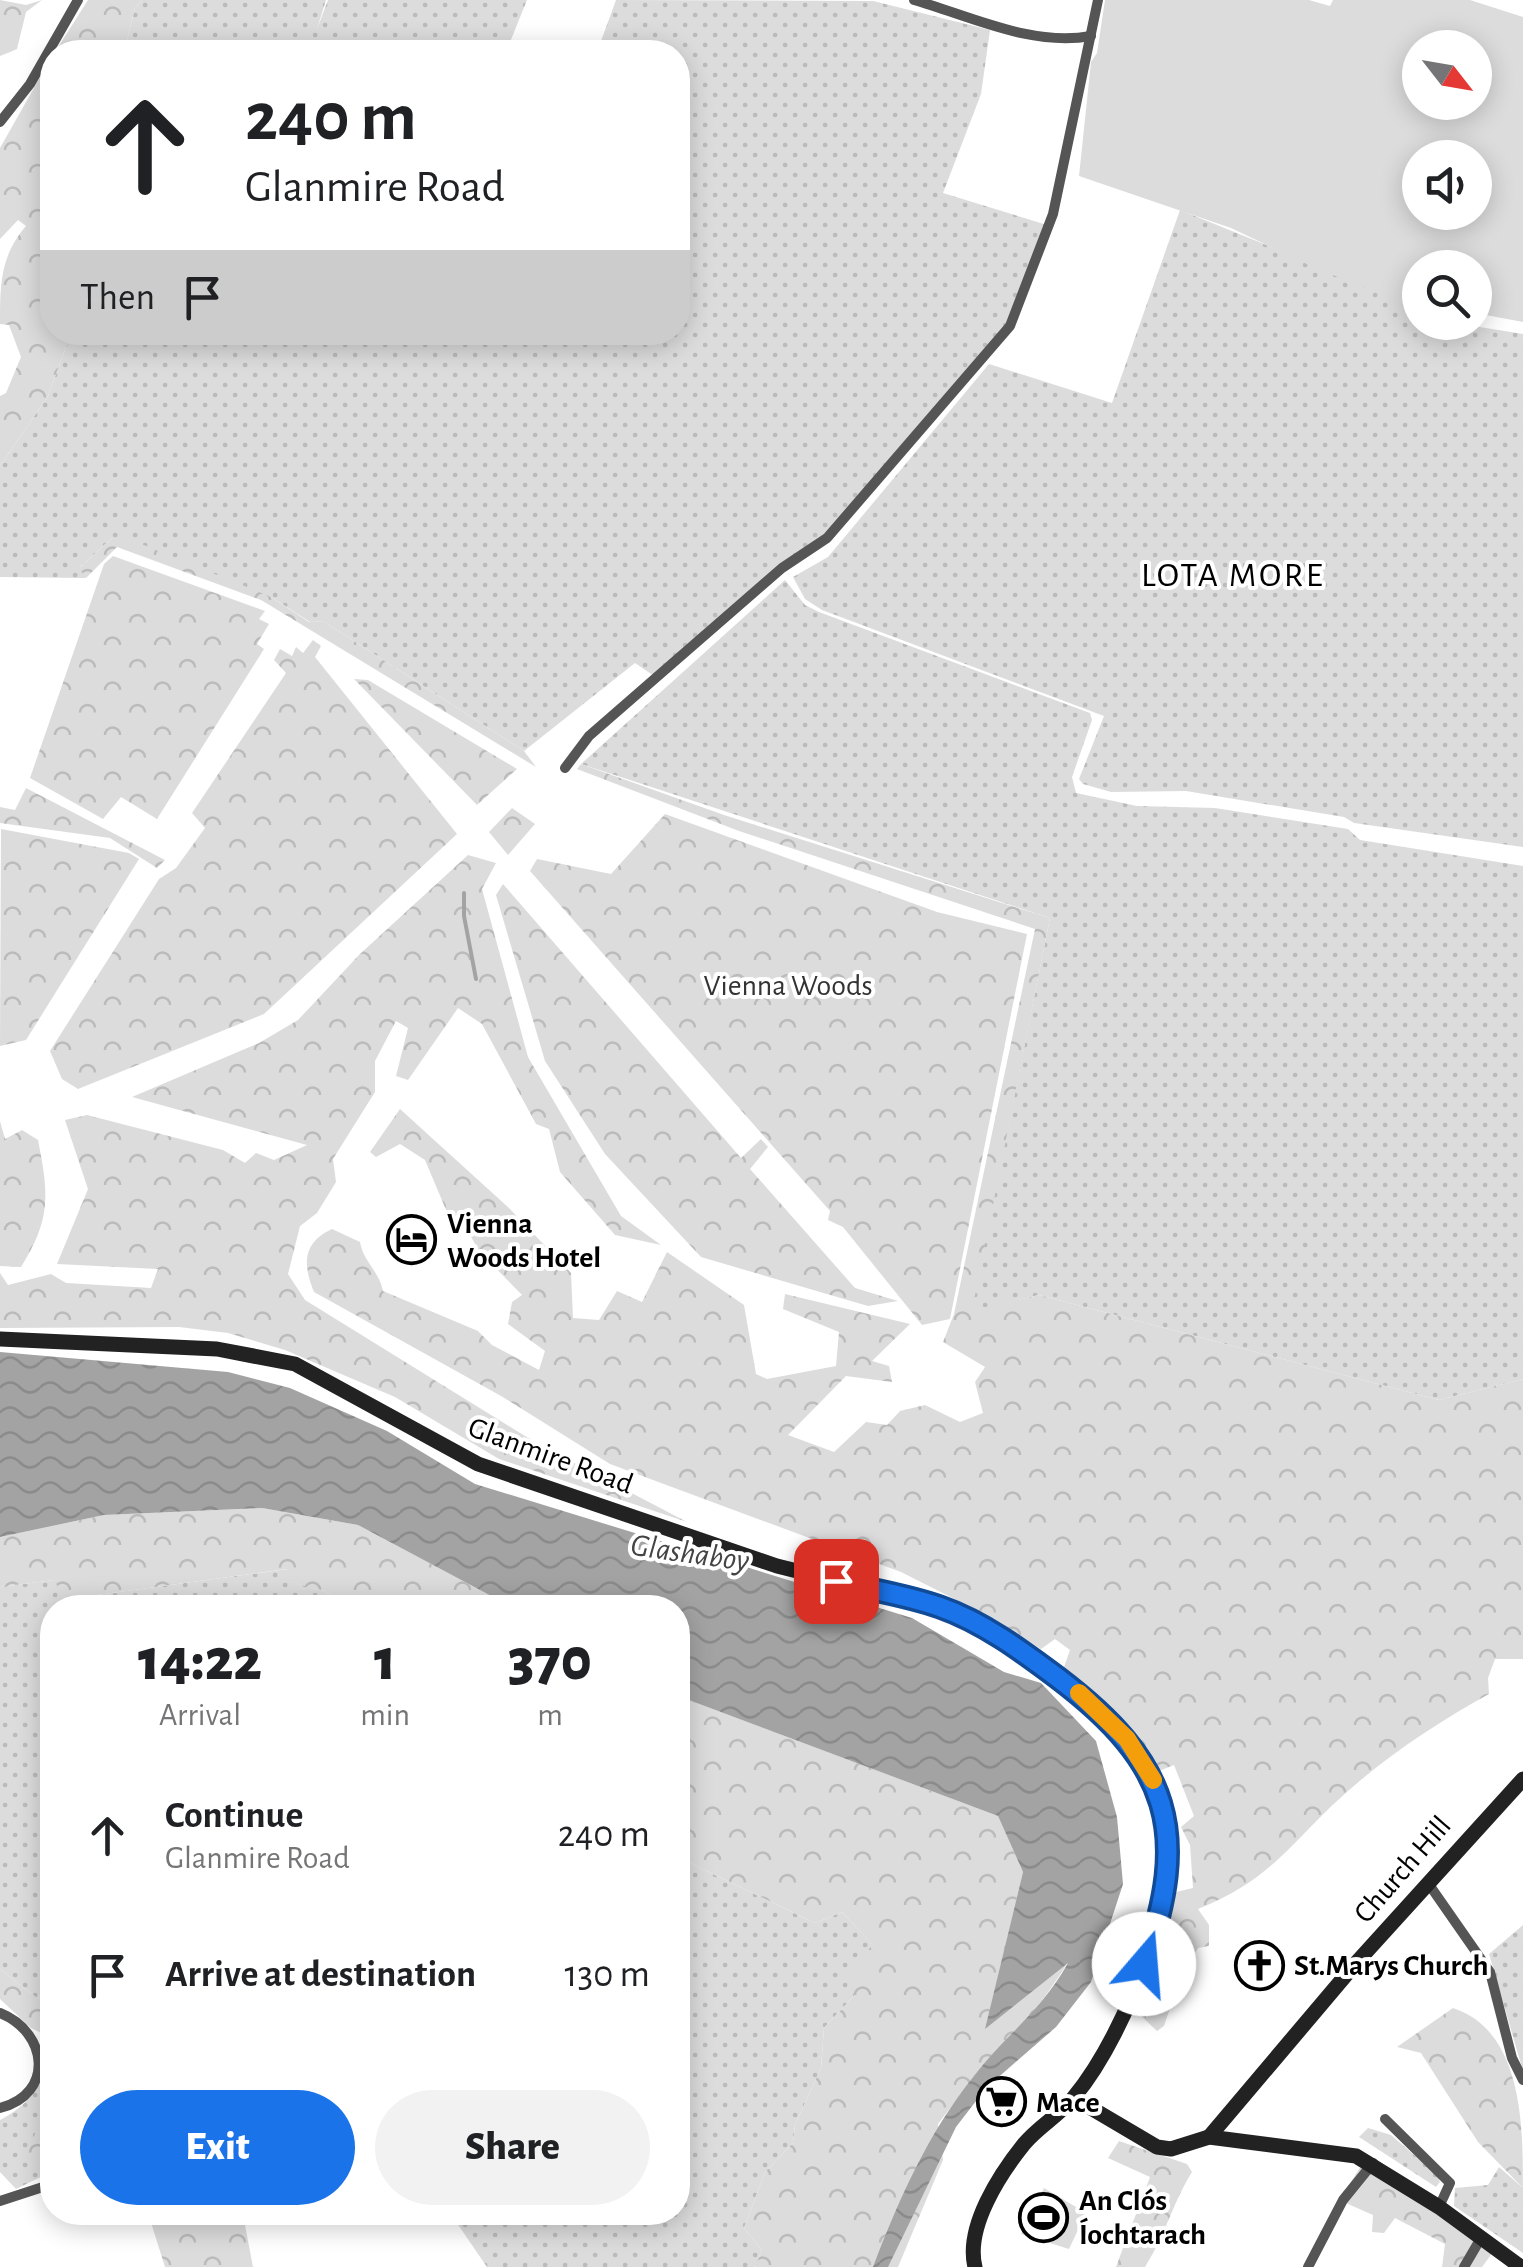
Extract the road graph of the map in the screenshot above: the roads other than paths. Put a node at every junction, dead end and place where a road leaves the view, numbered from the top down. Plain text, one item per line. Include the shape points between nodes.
1 (78, 0) edge
2 (914, 0) edge
3 (1098, 0) edge
4 (1091, 36) junction
5 (55, 40) edge
6 (40, 66) edge
7 (0, 122) edge
8 (565, 768) dead end
9 (0, 1339) edge
10 (1523, 1779) edge
11 (1428, 1883) junction
12 (0, 2013) edge
13 (1523, 2080) edge
14 (1074, 2098) junction
15 (0, 2108) edge
16 (1385, 2119) dead end
17 (1209, 2137) junction
18 (1373, 2163) junction
19 (40, 2187) edge
20 (0, 2201) edge
21 (1439, 2207) junction
22 (1481, 2238) junction
23 (975, 2267) edge
24 (1308, 2267) edge
25 (1464, 2267) edge
26 (1521, 2267) edge

1 - 5 street
2 - 4 street via 1035,36
3 - 4 street
4 - 8 street via 1053,214 1010,326 827,538 782,568 603,724
6 - 7 street
9 - 14 main road, Glanmire Road via 217,1349 296,1364 478,1464 777,1566 938,1606 1021,1650 1127,1739 1166,1815 1167,1888 1153,1940 1136,1988
10 - 11 main road, Church Hill
11 - 13 street via 1490,1972
11 - 17 main road, Church Hill
12 - 15 street via 33,2037 40,2059 39,2078 27,2095
14 - 17 main road via 1157,2147
14 - 23 main road, Glanmire Road via 1004,2172 983,2213
16 - 21 street via 1450,2182
17 - 18 main road via 1337,2152
18 - 21 main road
18 - 24 street via 1343,2200
19 - 20 street
21 - 22 main road
22 - 25 street
22 - 26 main road

